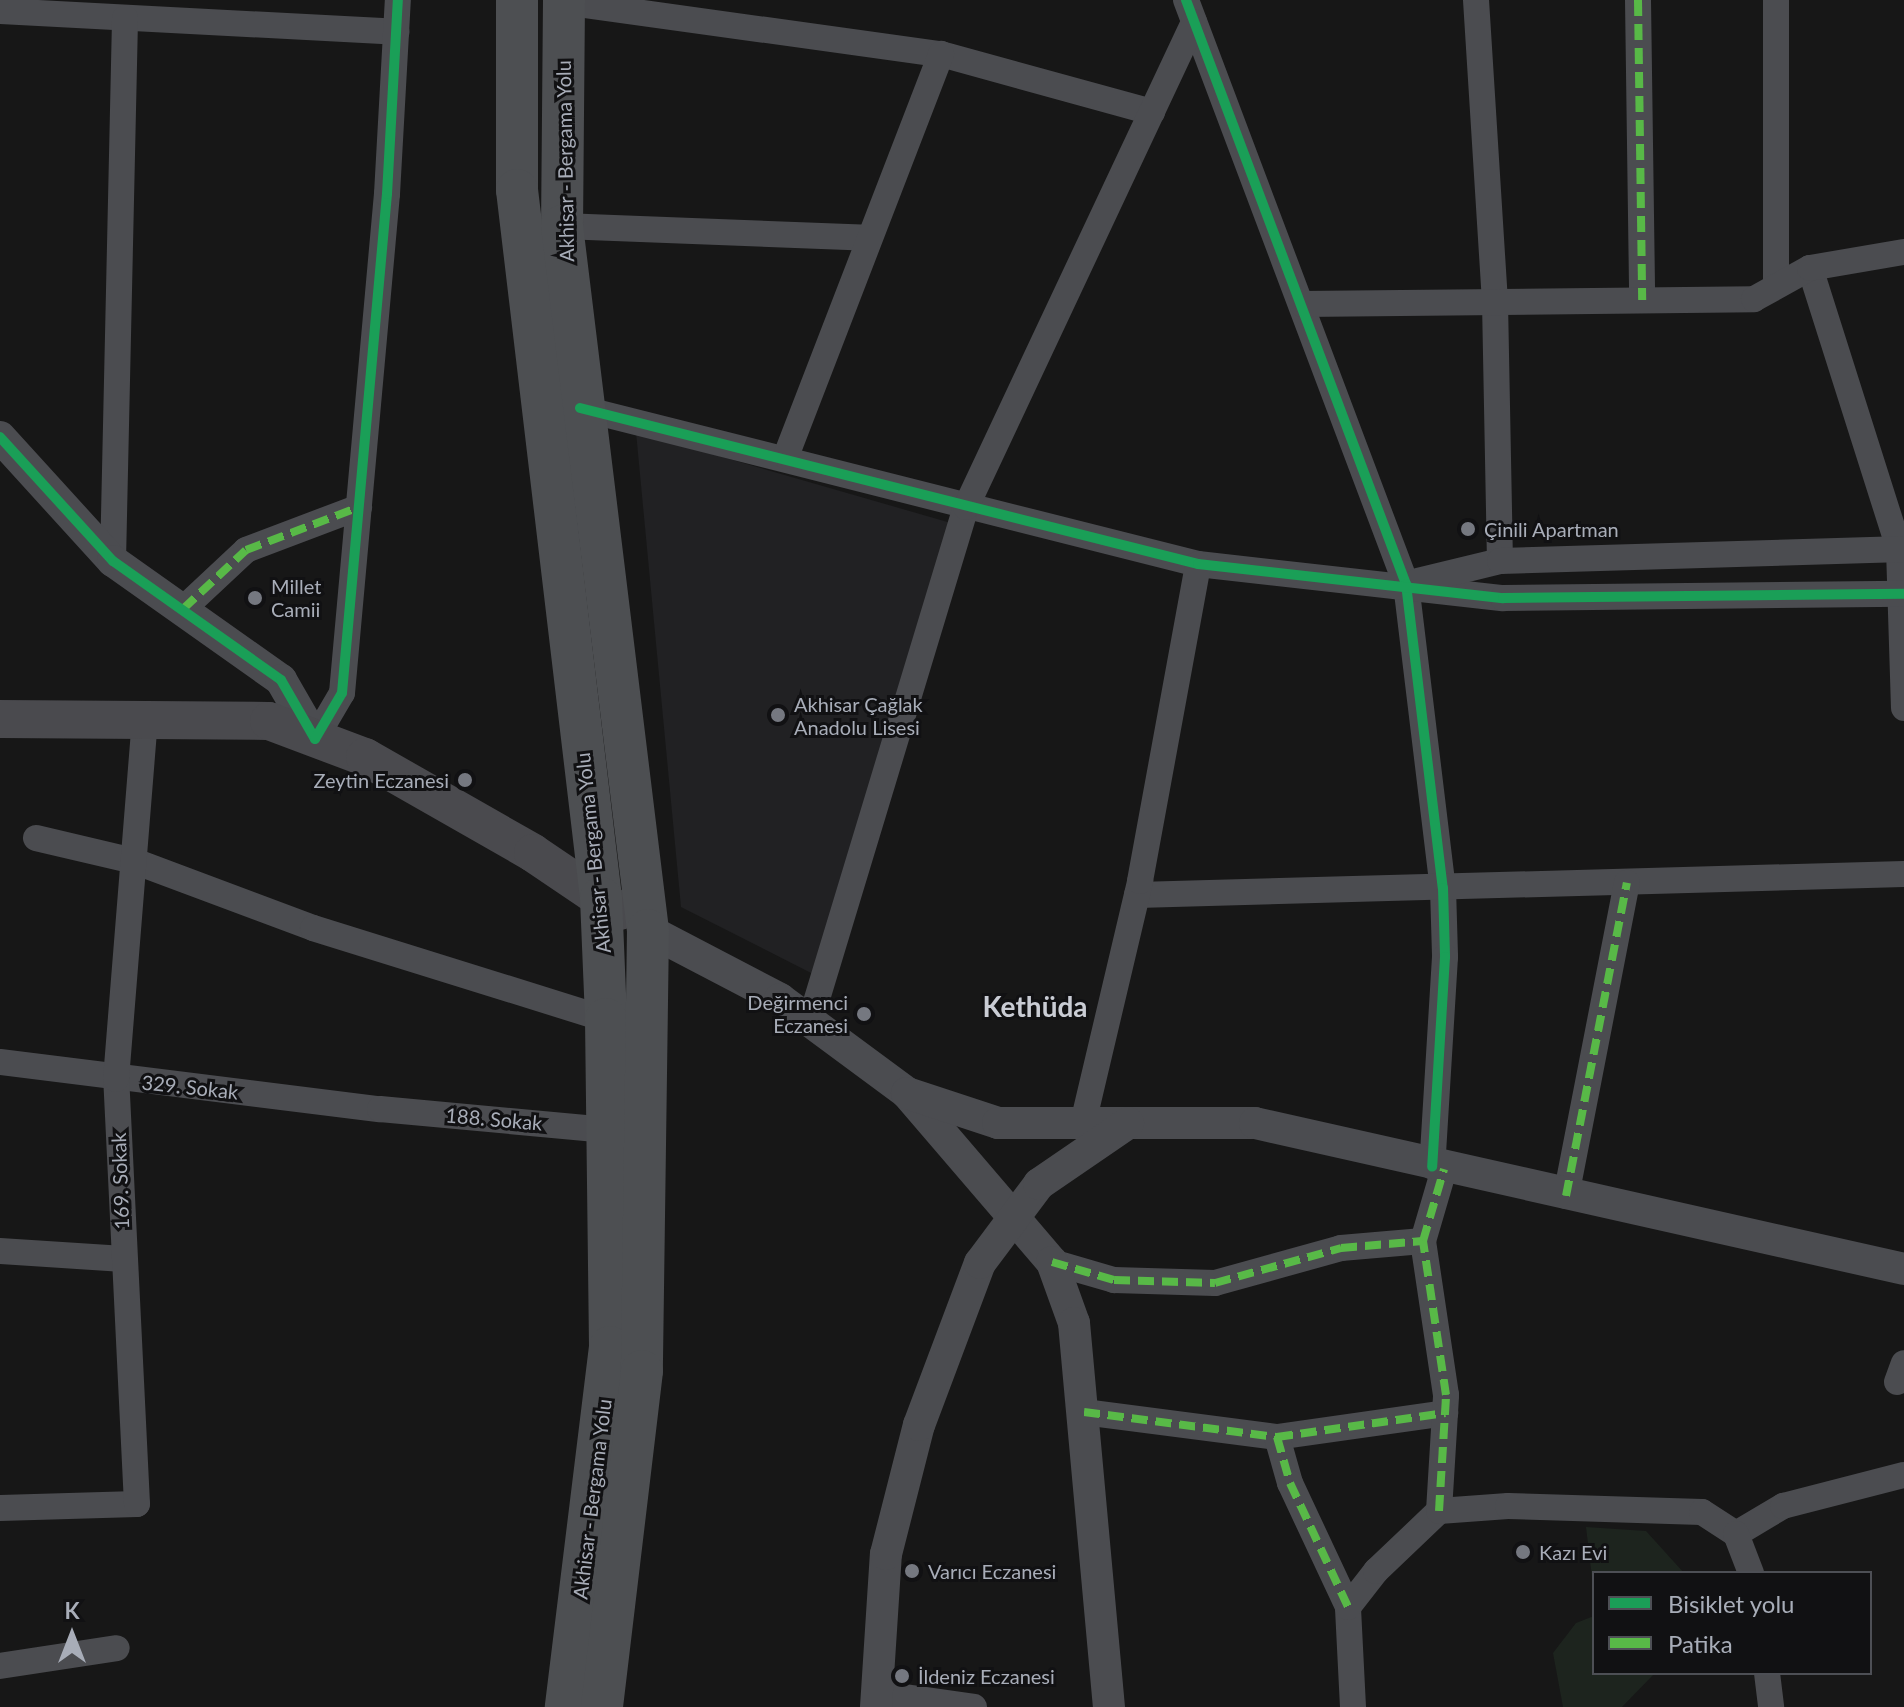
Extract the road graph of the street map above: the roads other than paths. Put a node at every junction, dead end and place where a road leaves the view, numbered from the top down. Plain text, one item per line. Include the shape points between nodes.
1 (398, 0) edge
2 (517, 0) edge
3 (1476, 0) edge
4 (1638, 0) edge
5 (1776, 0) edge
6 (564, 1) edge
7 (0, 11) edge
8 (1190, 11) edge
9 (125, 18) junction
10 (396, 32) junction
11 (941, 54) junction
12 (1152, 112) junction
13 (562, 226) junction
14 (868, 238) junction
15 (1904, 252) edge
16 (1810, 268) junction
17 (1776, 282) junction
18 (1642, 300) junction
19 (1495, 302) junction
20 (1302, 304) junction
21 (580, 408) junction
22 (0, 437) edge
23 (786, 456) junction
24 (359, 507) junction
25 (966, 507) junction
26 (1902, 549) edge
27 (113, 561) junction
28 (1500, 561) junction
29 (1198, 564) junction
30 (1406, 584) junction
31 (1902, 594) edge
32 (183, 609) junction
33 (1904, 708) edge
34 (0, 719) edge
35 (145, 721) junction
36 (315, 739) junction
37 (36, 838) dead end
38 (134, 861) junction
39 (1904, 874) edge
40 (1627, 883) junction
41 (1443, 888) junction
42 (1137, 895) junction
43 (601, 898) junction
44 (648, 930) junction
45 (606, 1019) junction
46 (810, 1022) junction
47 (0, 1062) edge
48 (116, 1079) junction
49 (907, 1093) junction
50 (380, 1109) joint
51 (1083, 1123) junction
52 (1128, 1123) junction
53 (607, 1130) junction
54 (1438, 1168) junction
55 (1566, 1196) junction
56 (1013, 1219) junction
57 (1423, 1241) junction
58 (0, 1251) edge
59 (124, 1259) junction
60 (1052, 1262) junction
61 (1904, 1269) edge
62 (1084, 1412) junction
63 (1445, 1413) junction
64 (1277, 1437) junction
65 (1904, 1475) edge
66 (0, 1508) edge
67 (1439, 1511) junction
68 (1736, 1534) junction
69 (1750, 1571) edge
70 (1348, 1607) junction
71 (117, 1648) dead end
72 (0, 1666) edge
73 (1767, 1675) edge
74 (876, 1700) edge
75 (566, 1707) edge
76 (602, 1707) edge
77 (974, 1707) edge
78 (1109, 1707) edge
79 (1353, 1707) edge
80 (1771, 1707) edge

1 - 10 street
2 - 43 main road, Akhisar - Bergama Yolu via 517,190
3 - 19 street
4 - 18 street
5 - 17 street
6 - 11 street
6 - 13 main road, Akhisar - Bergama Yolu
7 - 9 street
8 - 12 street
8 - 20 street
9 - 10 street
9 - 27 street
10 - 24 street
11 - 12 street
11 - 14 street
12 - 25 street
13 - 14 street
13 - 21 main road, Akhisar - Bergama Yolu
14 - 23 street
15 - 16 street
16 - 17 street
16 - 26 street
17 - 18 street via 1754,299
18 - 19 street
19 - 20 street
19 - 28 street
20 - 30 street
21 - 23 street
21 - 44 main road, Akhisar - Bergama Yolu
22 - 27 street
23 - 25 street
24 - 32 street via 246,550
24 - 36 street via 342,693
25 - 29 street
25 - 46 street
26 - 28 street
26 - 31 street
27 - 32 street
28 - 30 street
29 - 30 street
29 - 42 street
30 - 31 street via 1503,598
30 - 41 street
31 - 33 street
32 - 36 street via 281,680
34 - 35 main road
35 - 36 main road via 269,721
35 - 38 street, 169. Sokak
36 - 43 main road via 365,757
37 - 38 street
38 - 45 street via 313,928
38 - 48 street, 169. Sokak
39 - 40 street
40 - 41 street
40 - 55 street
41 - 42 street
41 - 54 street
42 - 51 street
43 - 44 main road
43 - 45 main road, Akhisar - Bergama Yolu
44 - 46 street via 780,999
44 - 76 main road, Akhisar - Bergama Yolu via 642,1371
45 - 53 main road, Akhisar - Bergama Yolu
46 - 49 street
47 - 48 street, 329. Sokak
48 - 50 street, 329. Sokak
48 - 59 street, 169. Sokak
49 - 51 street via 998,1123
49 - 56 street
50 - 53 street, 188. Sokak
51 - 52 street
52 - 54 street via 1255,1123
52 - 56 street via 1039,1184
53 - 75 main road, Akhisar - Bergama Yolu via 610,1347
54 - 55 street
54 - 57 street
55 - 61 street
56 - 60 street
56 - 74 street via 980,1263 919,1425 886,1554
57 - 60 street via 1341,1248 1215,1283 1114,1280
57 - 63 street via 1426,1286 1442,1350
58 - 59 street
59 - 66 street, 169. Sokak via 137,1504
60 - 62 street via 1074,1323
62 - 64 street
62 - 78 street
63 - 64 street
63 - 67 street
64 - 70 street via 1290,1483
65 - 68 street via 1783,1506
67 - 68 street via 1508,1506 1702,1512
67 - 70 street via 1376,1571
68 - 69 street
70 - 79 street
71 - 72 street
73 - 80 street
74 - 77 street

